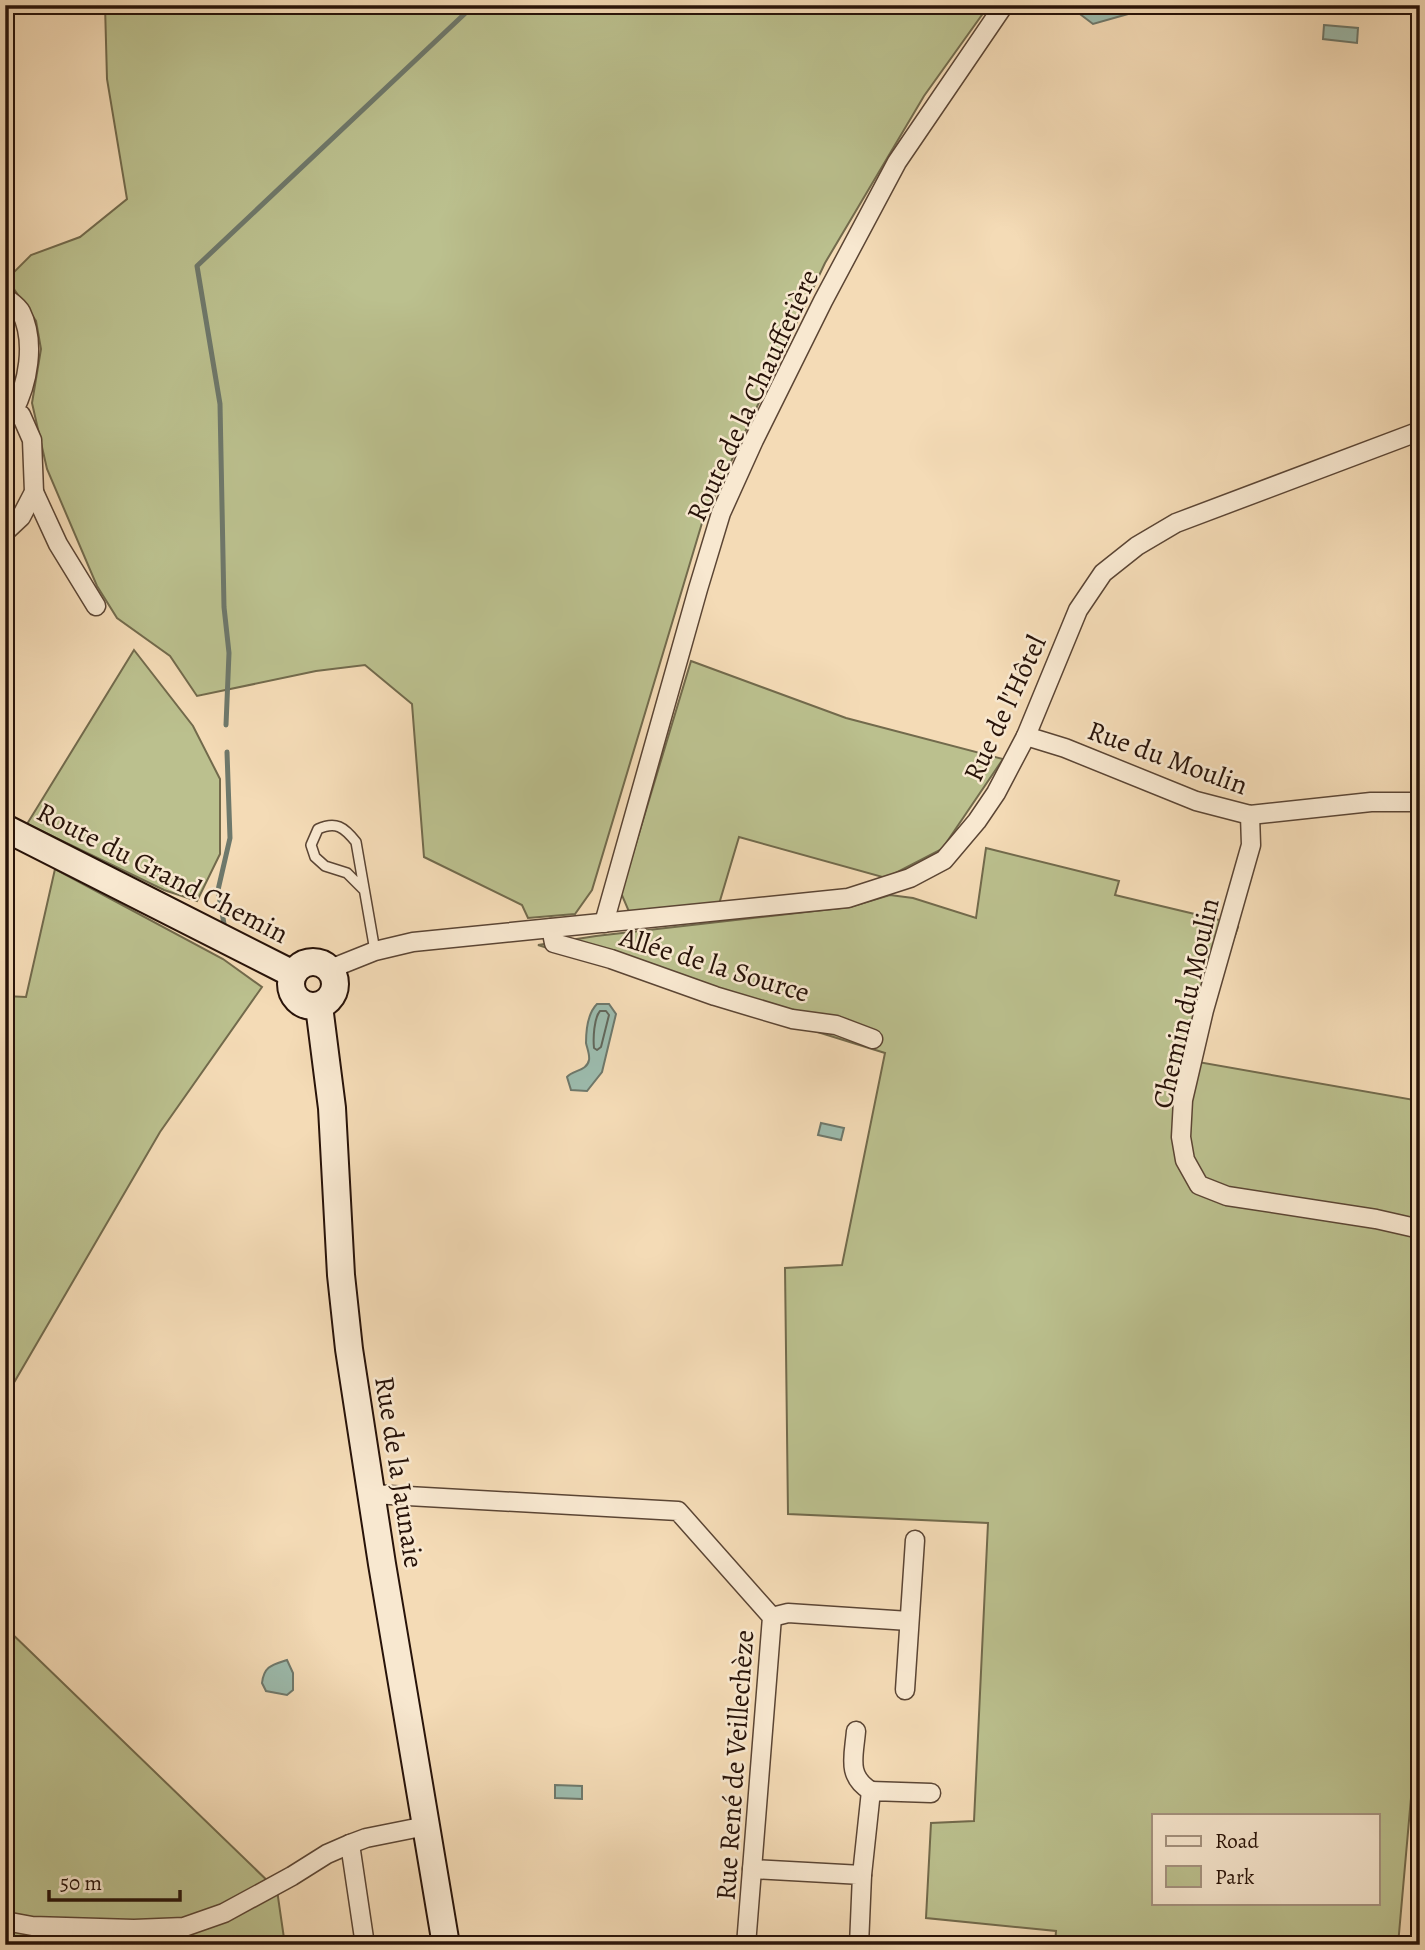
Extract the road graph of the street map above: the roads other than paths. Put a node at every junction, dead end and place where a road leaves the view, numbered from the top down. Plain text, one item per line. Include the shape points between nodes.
1 (1004, 5) edge
2 (5, 297) edge
3 (9, 411) edge
4 (1420, 431) edge
5 (34, 492) junction
6 (5, 531) edge
7 (96, 606) dead end
8 (1026, 736) junction
9 (1420, 802) edge
10 (1250, 814) junction
11 (5, 828) edge
12 (364, 890) junction
13 (604, 923) junction
14 (551, 928) junction
15 (375, 951) junction
16 (330, 969) junction
17 (293, 974) junction
18 (319, 1006) junction
19 (873, 1038) dead end
20 (1420, 1229) edge
21 (372, 1494) junction
22 (915, 1539) dead end
23 (772, 1617) junction
24 (909, 1621) junction
25 (905, 1690) dead end
26 (856, 1731) dead end
27 (870, 1791) junction
28 (931, 1793) dead end
29 (426, 1826) junction
30 (350, 1844) junction
31 (752, 1869) junction
32 (862, 1875) junction
33 (5, 1921) edge
34 (365, 1945) edge
35 (446, 1945) edge
36 (746, 1945) edge
37 (859, 1945) edge
38 (871, 1945) edge

1 - 13 street, Route de la Chauffetière via 897,162 823,301 721,513
2 - 3 street via 20,310 30,342 21,397
3 - 5 street via 21,415 33,440
4 - 8 street, Rue de l'Hôtel via 1176,523 1102,573 1078,610
5 - 6 street via 21,517
5 - 7 street via 58,544
8 - 10 street, Rue du Moulin via 1196,801
8 - 13 street, Rue de l'Hôtel via 978,821 944,860 910,878 848,898
9 - 10 street, Rue du Moulin
10 - 20 street, Chemin du Moulin via 1251,845 1183,1100 1185,1160 1199,1185 1227,1196
11 - 17 main road, Route du Grand Chemin
12 - 12 lane via 356,842 345,828 328,825 318,829 311,845 315,857 325,866 347,873
12 - 15 lane
13 - 14 street, Rue de l'Hôtel
14 - 15 street, Rue de l'Hôtel via 413,942
14 - 19 street, Allée de la Source via 554,943 792,1019 836,1025
15 - 16 street, Rue de l'Hôtel
16 - 17 main road via 310,961
16 - 18 main road via 335,990
17 - 18 main road via 293,994 299,1002
18 - 21 main road, Rue de la Jaunaie via 332,1108 349,1349
21 - 23 street, Rue René de Veillechèze via 678,1511
21 - 29 main road, Rue de la Jaunaie
22 - 24 street
23 - 24 street via 788,1613
23 - 31 street, Rue René de Veillechèze
24 - 25 street
26 - 27 street via 854,1772 859,1784
27 - 28 street
27 - 32 street
29 - 30 street
29 - 35 main road, Rue de la Jaunaie
30 - 33 street via 224,1913 184,1927 58,1927
30 - 34 street
31 - 32 street
31 - 36 street, Rue René de Veillechèze
32 - 37 street
37 - 38 street

